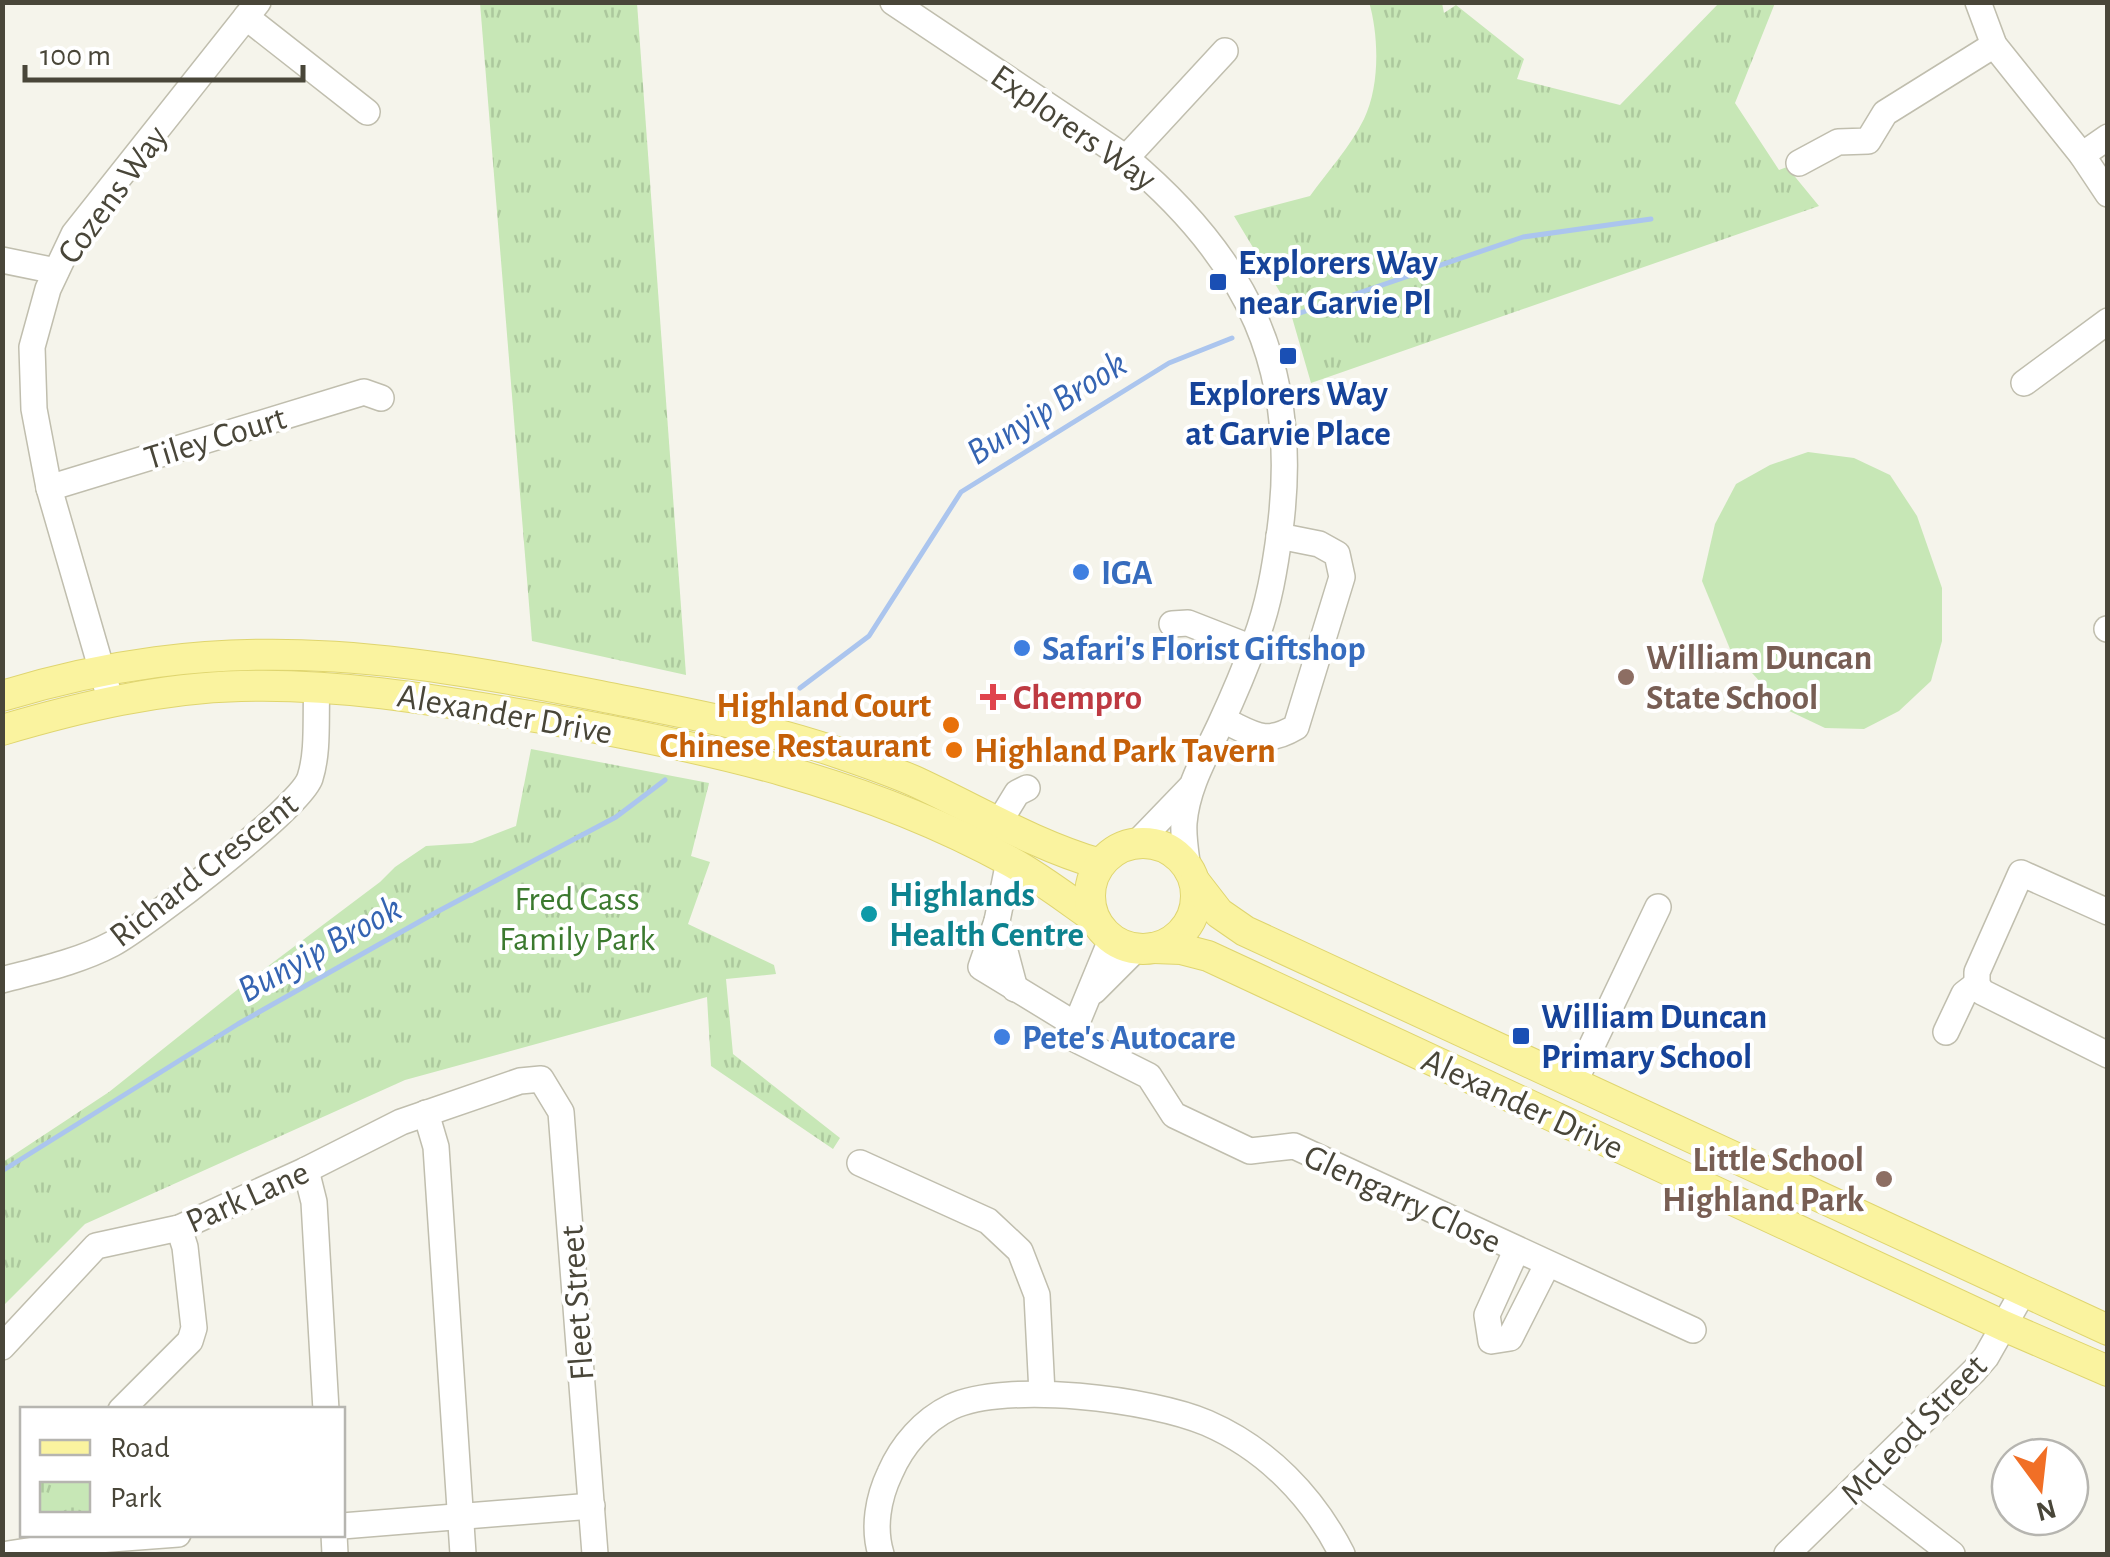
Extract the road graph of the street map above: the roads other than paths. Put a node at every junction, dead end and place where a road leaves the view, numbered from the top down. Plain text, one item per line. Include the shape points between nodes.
1 (893, 2) edge
2 (1978, 2) edge
3 (252, 10) edge
4 (1994, 44) junction
5 (1224, 51) dead end
6 (367, 112) dead end
7 (2108, 137) edge
8 (2082, 155) junction
9 (1126, 158) junction
10 (1798, 163) dead end
11 (2108, 194) edge
12 (2, 260) edge
13 (56, 272) junction
14 (2108, 322) edge
15 (2024, 383) dead end
16 (380, 398) dead end
17 (49, 488) junction
18 (1279, 536) junction
19 (1172, 624) dead end
20 (1252, 648) junction
21 (103, 670) junction
22 (317, 686) junction
23 (2, 696) edge
24 (111, 702) junction
25 (1222, 720) junction
26 (2, 730) edge
27 (1027, 788) dead end
28 (1190, 788) junction
29 (998, 824) junction
30 (1136, 844) junction
31 (1009, 861) junction
32 (1100, 864) junction
33 (1191, 875) junction
34 (1658, 907) dead end
35 (2108, 912) edge
36 (1124, 938) junction
37 (2, 980) edge
38 (1978, 984) junction
39 (1076, 1024) junction
40 (1946, 1032) dead end
41 (2108, 1055) edge
42 (520, 1081) joint
43 (1574, 1082) junction
44 (426, 1114) junction
45 (1731, 1154) junction
46 (860, 1163) dead end
47 (306, 1170) junction
48 (178, 1228) junction
49 (1792, 1228) junction
50 (1516, 1251) junction
51 (1546, 1265) junction
52 (2024, 1290) junction
53 (2004, 1326) junction
54 (1692, 1330) dead end
55 (2108, 1330) edge
56 (2, 1347) edge
57 (2108, 1371) edge
58 (1042, 1394) junction
59 (124, 1407) edge
60 (326, 1407) edge
61 (1861, 1484) junction
62 (592, 1506) junction
63 (460, 1516) junction
64 (345, 1526) edge
65 (138, 1537) edge
66 (8, 1554) edge
67 (463, 1554) edge
68 (595, 1554) edge
69 (881, 1554) edge
70 (1342, 1554) edge
71 (1788, 1554) edge
72 (1952, 1554) edge

1 - 9 street, Explorers Way
2 - 4 street
3 - 6 street
3 - 13 street, Cozens Way via 74,234
4 - 8 street
4 - 10 street via 1885,113 1868,141 1838,142
5 - 9 street
7 - 8 street
8 - 11 street
9 - 18 street, Explorers Way via 1197,224 1251,305 1282,408 1286,460
12 - 13 street
13 - 17 street, Cozens Way via 32,347 34,409
14 - 15 street
16 - 17 street, Tiley Court via 364,392
17 - 21 street, Cozens Way
18 - 20 street, Explorers Way
18 - 25 street via 1338,554 1342,577 1296,727 1264,739
19 - 20 street via 1188,623
20 - 25 street, Explorers Way
21 - 23 main road, Alexander Drive
21 - 24 street, Cozens Way
21 - 29 main road, Alexander Drive via 282,652 396,659 494,675 718,718 834,751
22 - 24 main road, Alexander Drive via 196,689
22 - 31 main road, Alexander Drive via 418,696 752,760 914,814
22 - 37 street, Richard Crescent via 312,765 301,794 114,943
24 - 26 main road, Alexander Drive
25 - 28 street, Explorers Way
27 - 29 street
28 - 30 street, Explorers Way
28 - 33 street, Explorers Way via 1183,826
29 - 32 main road, Alexander Drive
30 - 32 main road
30 - 33 main road via 1171,852
31 - 36 main road, Alexander Drive
31 - 39 street via 997,922 1015,988
32 - 36 main road via 1089,890
33 - 36 main road via 1197,902 1171,941
33 - 43 main road, Alexander Drive via 1219,913 1245,931
34 - 43 street
35 - 38 street via 2021,873 1977,972
36 - 39 street
36 - 49 main road, Alexander Drive via 1208,956
38 - 40 street via 1964,994
38 - 41 street via 1982,992
39 - 50 street, Glengarry Close via 1071,1037 1150,1076 1174,1115 1250,1151 1294,1146
42 - 44 street, Park Lane
42 - 62 street, Fleet Street via 541,1078 561,1112
43 - 45 main road, Alexander Drive
44 - 47 street, Park Lane
44 - 63 street via 436,1147
45 - 49 main road via 1822,1214 1820,1227
45 - 52 main road, Alexander Drive
46 - 58 street via 988,1222 1020,1252 1036,1296
47 - 48 street, Park Lane
47 - 60 street via 314,1202
48 - 56 street, Park Lane via 96,1246
48 - 59 street via 194,1328
49 - 53 main road, Alexander Drive
50 - 51 street, Glengarry Close
50 - 51 street, Glengarry Close via 1486,1315 1491,1340 1510,1338
51 - 54 street, Glengarry Close
52 - 53 street, McLeod Street
52 - 55 main road, Alexander Drive
53 - 57 main road, Alexander Drive
53 - 61 street, McLeod Street via 1974,1371
58 - 69 street via 972,1400 918,1431 899,1453 880,1500
58 - 70 street via 1152,1406 1234,1437 1300,1490
61 - 71 street, McLeod Street
61 - 72 street
62 - 63 street
62 - 68 street, Fleet Street
63 - 64 street
63 - 67 street
65 - 66 street

